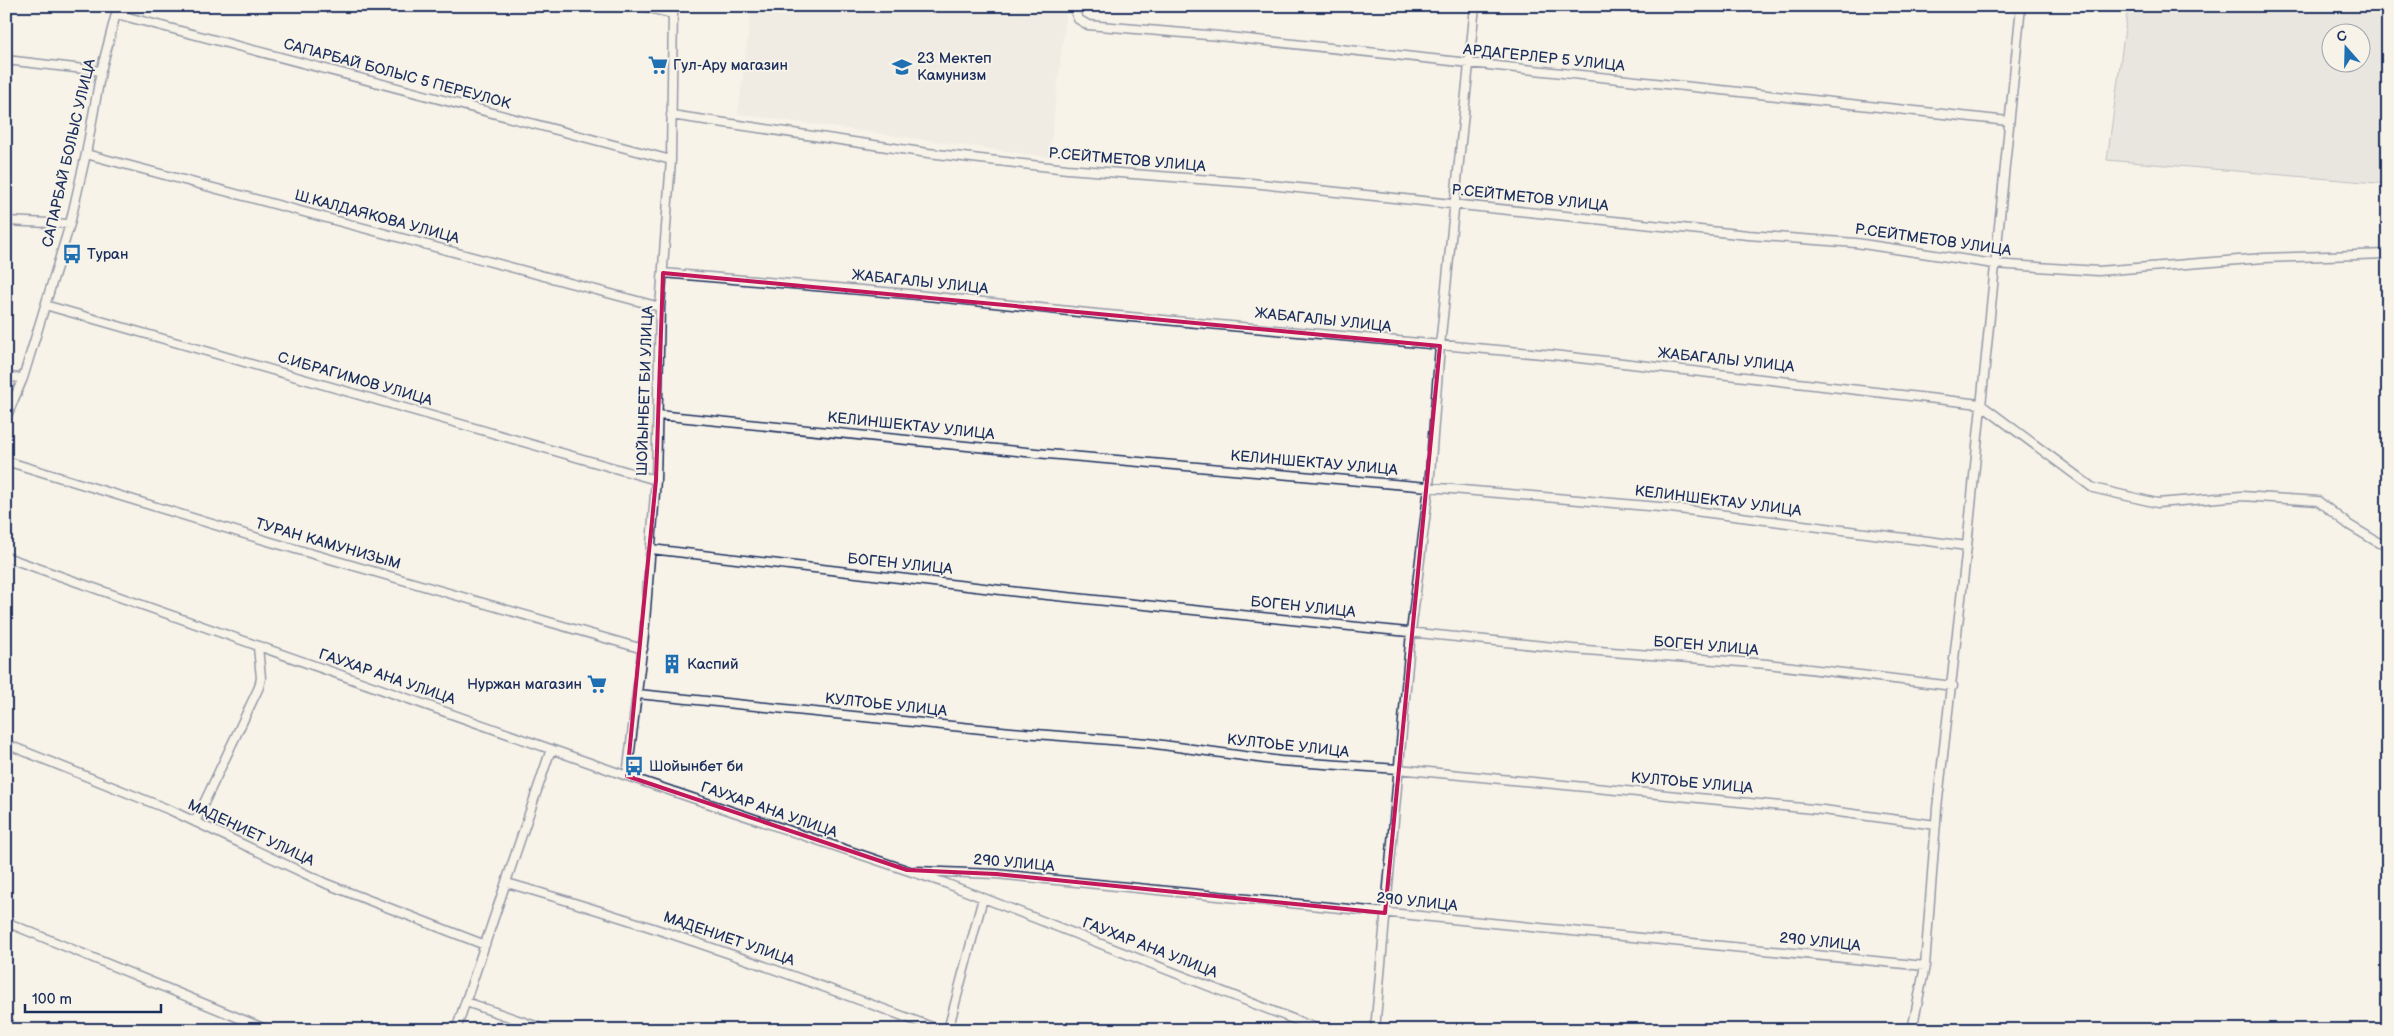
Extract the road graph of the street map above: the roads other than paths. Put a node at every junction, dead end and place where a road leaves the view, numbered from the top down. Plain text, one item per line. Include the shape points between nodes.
1 (641, 6) edge
2 (1073, 6) edge
3 (1475, 6) edge
4 (2021, 6) edge
5 (117, 10) edge
6 (673, 10) edge
7 (6, 60) edge
8 (1470, 64) junction
9 (101, 71) junction
10 (671, 115) junction
11 (2008, 121) junction
12 (86, 154) junction
13 (671, 160) junction
14 (1455, 204) junction
15 (6, 221) edge
16 (70, 224) junction
17 (2388, 254) edge
18 (1994, 264) junction
19 (663, 273) junction
20 (45, 305) junction
21 (660, 307) junction
22 (1440, 346) junction
23 (6, 377) edge
24 (23, 378) junction
25 (1980, 404) junction
26 (658, 415) junction
27 (6, 418) edge
28 (6, 461) edge
29 (656, 480) junction
30 (1429, 487) junction
31 (2388, 542) edge
32 (1967, 546) junction
33 (651, 549) junction
34 (6, 557) edge
35 (1411, 632) junction
36 (258, 647) junction
37 (643, 649) junction
38 (1952, 686) junction
39 (638, 694) junction
40 (6, 744) edge
41 (551, 749) junction
42 (1398, 769) junction
43 (627, 776) junction
44 (195, 822) junction
45 (1936, 825) junction
46 (907, 870) junction
47 (507, 883) junction
48 (983, 898) junction
49 (1385, 913) junction
50 (6, 922) edge
51 (485, 946) junction
52 (1924, 966) junction
53 (466, 1002) junction
54 (268, 1030) edge
55 (456, 1030) edge
56 (547, 1030) edge
57 (940, 1030) edge
58 (948, 1030) edge
59 (1321, 1030) edge
60 (1375, 1030) edge
61 (1912, 1030) edge

1 - 6 street
2 - 8 street, АРДАГЕРЛЕР 5 УЛИЦА via 1078,19 1088,24
3 - 8 street
4 - 11 street
5 - 9 street, САПАРБАЙ БОЛЫС УЛИЦА
5 - 13 street, САПАРБАЙ БОЛЫС 5 ПЕРЕУЛОК
6 - 10 street, ШОЙЫНБЕТ БИ УЛИЦА
7 - 9 street
8 - 11 street, АРДАГЕРЛЕР 5 УЛИЦА
8 - 14 street
9 - 12 street, САПАРБАЙ БОЛЫС УЛИЦА
10 - 13 street, ШОЙЫНБЕТ БИ УЛИЦА
10 - 14 street, Р.СЕЙТМЕТОВ УЛИЦА via 928,153 1067,169
11 - 18 street
12 - 16 street, САПАРБАЙ БОЛЫС УЛИЦА
12 - 21 street, Ш.КАЛДАЯКОВА УЛИЦА
13 - 19 street, ШОЙЫНБЕТ БИ УЛИЦА
14 - 18 street, Р.СЕЙТМЕТОВ УЛИЦА via 1856,243
14 - 22 street
15 - 16 street
16 - 20 street, САПАРБАЙ БОЛЫС УЛИЦА
17 - 18 street, Р.СЕЙТМЕТОВ УЛИЦА via 2264,258 2098,270
18 - 25 street
19 - 21 street, ШОЙЫНБЕТ БИ УЛИЦА
19 - 22 street, ЖАБАГАЛЫ УЛИЦА
20 - 24 street, САПАРБАЙ БОЛЫС УЛИЦА
20 - 29 street, С.ИБРАГИМОВ УЛИЦА
21 - 26 street, ШОЙЫНБЕТ БИ УЛИЦА
22 - 25 street, ЖАБАГАЛЫ УЛИЦА via 1572,357
22 - 30 street
23 - 24 street
24 - 27 street, САПАРБАЙ БОЛЫС УЛИЦА
25 - 31 street via 2093,488 2157,503 2242,496 2318,501 2379,543
25 - 32 street
26 - 29 street, ШОЙЫНБЕТ БИ УЛИЦА
26 - 30 street, КЕЛИНШЕКТАУ УЛИЦА via 1036,453
28 - 37 street, ТУРАН КАМУНИЗЫМ via 271,542
29 - 33 street, ШОЙЫНБЕТ БИ УЛИЦА
30 - 32 street, КЕЛИНШЕКТАУ УЛИЦА via 1671,508
30 - 35 street
32 - 38 street
33 - 35 street, БОГЕН УЛИЦА via 1018,592
33 - 37 street, ШОЙЫНБЕТ БИ УЛИЦА
34 - 36 street, ГАУХАР АНА УЛИЦА
35 - 38 street, БОГЕН УЛИЦА via 1767,664
35 - 42 street
36 - 41 street, ГАУХАР АНА УЛИЦА
36 - 44 street via 260,686
37 - 39 street, ШОЙЫНБЕТ БИ УЛИЦА
38 - 45 street
39 - 42 street, КУЛТОЬЕ УЛИЦА via 1148,743 1281,761
39 - 43 street, ШОЙЫНБЕТ БИ УЛИЦА
40 - 44 street, МАДЕНИЕТ УЛИЦА
41 - 43 street, ГАУХАР АНА УЛИЦА
41 - 47 street
42 - 45 street, КУЛТОЬЕ УЛИЦА via 1823,810
42 - 49 street
43 - 46 street, ГАУХАР АНА УЛИЦА
44 - 51 street, МАДЕНИЕТ УЛИЦА via 327,884
45 - 52 street
46 - 48 street, ГАУХАР АНА УЛИЦА
46 - 49 street, 290 УЛИЦА via 996,874
47 - 51 street
47 - 57 street, МАДЕНИЕТ УЛИЦА via 710,946
48 - 58 street
48 - 59 street, ГАУХАР АНА УЛИЦА
49 - 52 street, 290 УЛИЦА
49 - 60 street
50 - 54 street
51 - 53 street
52 - 61 street
53 - 55 street
53 - 56 street

